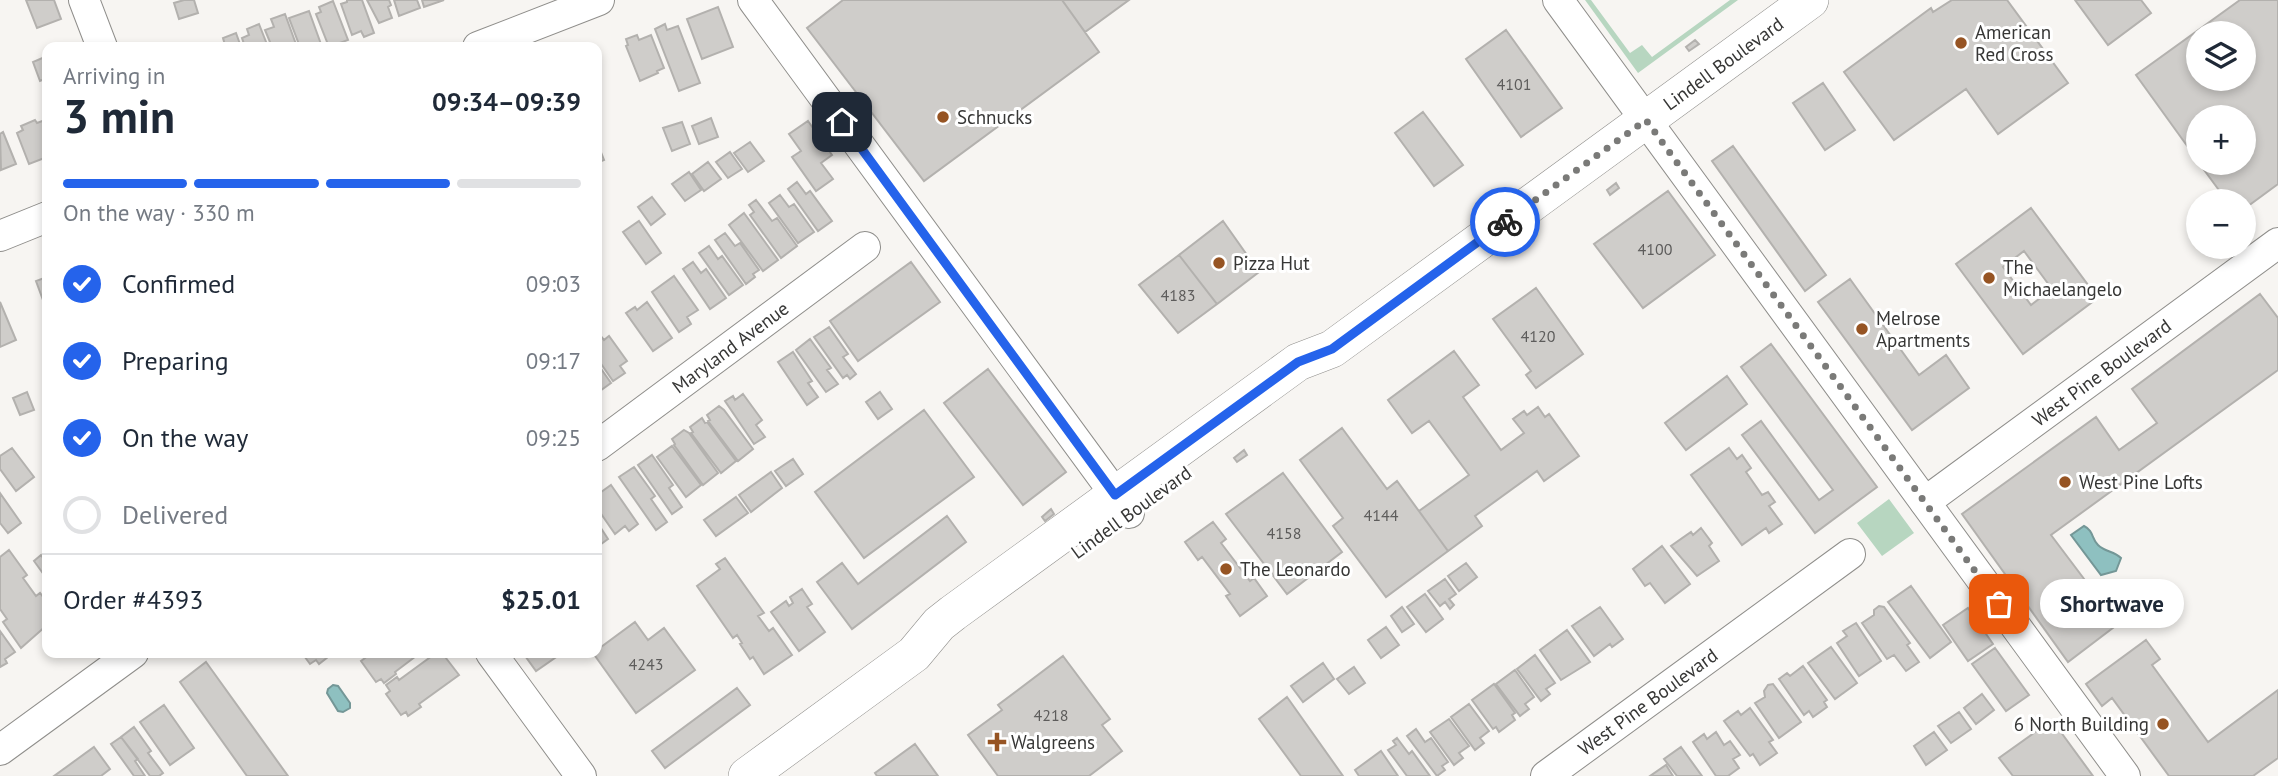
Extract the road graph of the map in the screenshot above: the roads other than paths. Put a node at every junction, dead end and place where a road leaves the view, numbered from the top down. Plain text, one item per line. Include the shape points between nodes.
1 (84, 0) edge
2 (598, 0) edge
3 (753, 0) edge
4 (1558, 0) edge
5 (1810, 0) edge
6 (100, 42) edge
7 (491, 42) edge
8 (1646, 120) junction
9 (42, 219) edge
10 (0, 236) edge
11 (2278, 243) edge
12 (865, 247) dead end
13 (602, 442) edge
14 (1925, 502) junction
15 (1122, 504) junction
16 (1850, 554) dead end
17 (126, 658) edge
18 (495, 658) edge
19 (0, 750) edge
20 (581, 776) edge
21 (747, 776) edge
22 (1546, 776) edge
23 (2125, 776) edge

1 - 6 street
2 - 7 street
3 - 15 street
4 - 8 street
5 - 8 main road, Lindell Boulevard
8 - 14 street
8 - 15 main road, Lindell Boulevard via 1332,349 1298,362
9 - 10 street
11 - 14 street, West Pine Boulevard
12 - 13 street, Maryland Avenue
14 - 23 street
15 - 21 main road, Lindell Boulevard via 953,613 914,654
16 - 22 street, West Pine Boulevard
17 - 19 street
18 - 20 street

